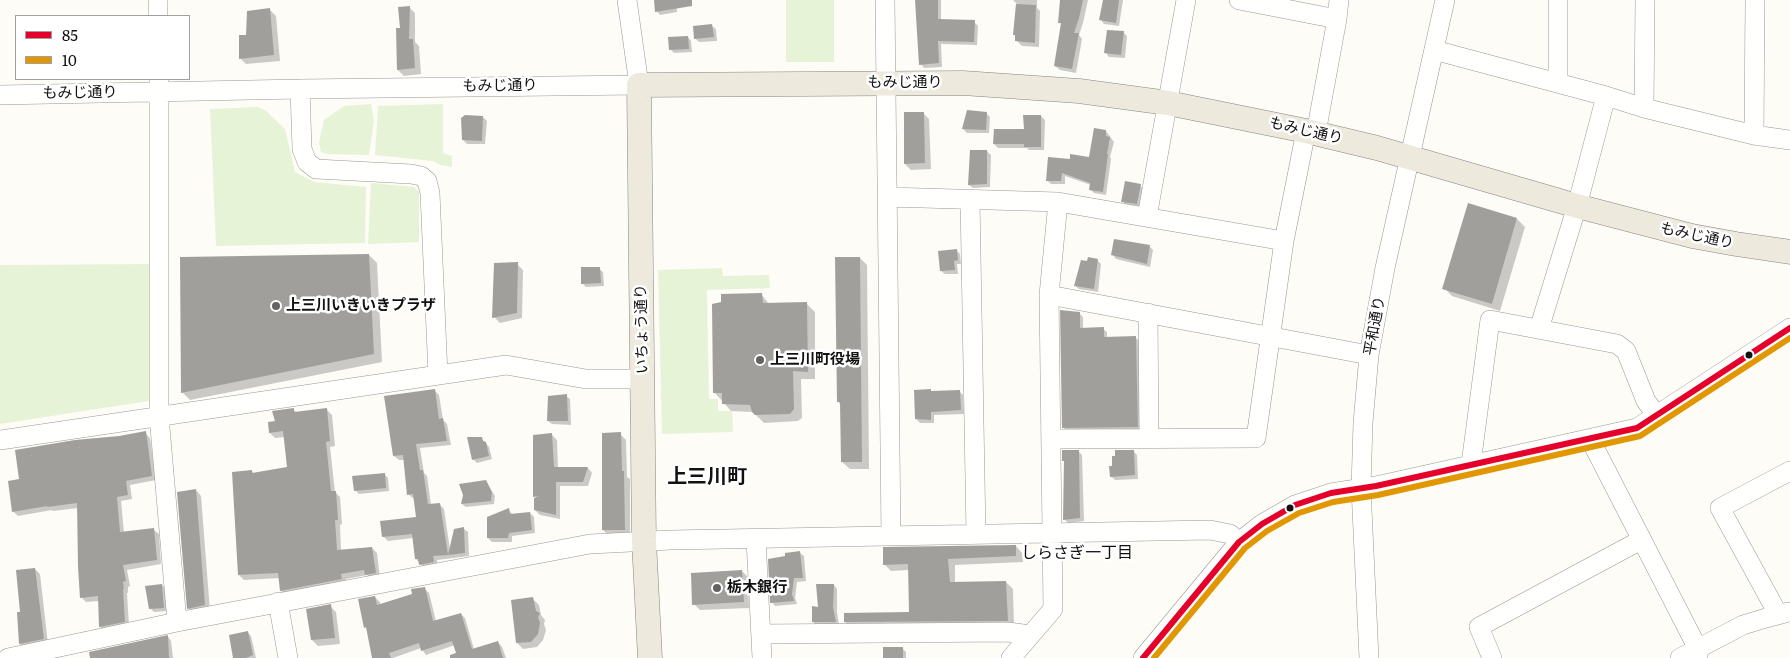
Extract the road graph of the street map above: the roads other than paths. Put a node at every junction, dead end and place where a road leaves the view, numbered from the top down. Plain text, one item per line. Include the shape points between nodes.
1 (158, 0) edge
2 (627, 0) edge
3 (886, 0) edge
4 (1186, 0) edge
5 (1240, 0) edge
6 (1338, 0) edge
7 (1445, 0) edge
8 (1558, 0) edge
9 (1645, 0) edge
10 (1755, 0) edge
11 (158, 15) edge
12 (1337, 19) junction
13 (1434, 50) junction
14 (887, 83) junction
15 (1558, 83) junction
16 (159, 85) edge
17 (639, 85) junction
18 (300, 89) junction
19 (0, 95) edge
20 (1606, 96) junction
21 (1168, 103) junction
22 (1644, 108) junction
23 (1311, 132) junction
24 (1754, 135) junction
25 (1790, 140) edge
26 (1410, 158) junction
27 (888, 197) junction
28 (970, 199) junction
29 (1058, 202) junction
30 (1577, 206) junction
31 (1147, 217) junction
32 (1284, 241) junction
33 (1790, 252) edge
34 (1049, 295) junction
35 (1148, 313) junction
36 (1790, 328) edge
37 (1539, 329) junction
38 (1271, 337) junction
39 (1369, 354) junction
40 (438, 375) junction
41 (643, 379) junction
42 (159, 416) junction
43 (1657, 416) junction
44 (1149, 438) junction
45 (1051, 439) junction
46 (1590, 439) junction
47 (0, 440) edge
48 (1471, 464) junction
49 (1790, 471) edge
50 (1362, 488) junction
51 (976, 534) junction
52 (1051, 534) junction
53 (892, 536) junction
54 (756, 539) junction
55 (1641, 540) junction
56 (644, 541) junction
57 (1239, 542) junction
58 (278, 602) junction
59 (1784, 613) edge
60 (176, 622) junction
61 (761, 634) junction
62 (1030, 635) junction
63 (1698, 653) edge
64 (8, 658) edge
65 (288, 658) edge
66 (650, 658) edge
67 (762, 658) edge
68 (1011, 658) edge
69 (1143, 658) edge
70 (1369, 658) edge
71 (1492, 658) edge
72 (1680, 658) edge

1 - 11 street
2 - 17 street, いちょう通り
3 - 14 street
4 - 21 street
5 - 12 street
6 - 12 street
7 - 13 street, 平和通り
8 - 15 street
9 - 22 street
10 - 24 street
12 - 23 street
13 - 15 street
13 - 26 street, 平和通り
14 - 17 main road, もみじ通り
14 - 21 main road, もみじ通り via 1030,86
14 - 27 street
15 - 20 street
16 - 18 street, もみじ通り
16 - 19 street, もみじ通り
16 - 42 street
17 - 18 street, もみじ通り
17 - 41 main road, いちょう通り
18 - 40 street via 302,149 307,162 316,169 411,174 427,181
20 - 22 street
20 - 30 street
21 - 23 main road, もみじ通り
21 - 31 street
22 - 24 street
23 - 26 main road, もみじ通り
23 - 32 street
24 - 25 street
26 - 30 main road, もみじ通り
26 - 39 street, 平和通り
27 - 28 street
27 - 53 street
28 - 29 street
28 - 51 street
29 - 31 street
29 - 34 street
30 - 33 main road, もみじ通り via 1702,238
30 - 37 street
31 - 32 street
32 - 38 street
34 - 35 street
34 - 45 street
35 - 38 street
35 - 44 street
36 - 43 street
37 - 43 street via 1617,344 1626,351 1646,401
37 - 48 street via 1490,320
38 - 39 street
38 - 44 street via 1256,438
39 - 50 street, 平和通り
40 - 41 street via 506,365 586,380
40 - 42 street
41 - 56 main road, いちょう通り
42 - 47 street
42 - 60 street
43 - 46 street via 1637,428
44 - 45 street
45 - 52 street
46 - 48 street
46 - 55 street
48 - 50 street
49 - 59 street via 1720,508
50 - 57 street via 1331,493 1295,505
50 - 70 street, 平和通り
51 - 52 street
51 - 53 street
52 - 57 street via 1210,530 1230,534
52 - 62 street via 1053,609
53 - 54 street
54 - 56 street
54 - 61 street
55 - 63 street
55 - 71 street via 1479,627
56 - 58 street via 590,544
56 - 66 main road, いちょう通り
57 - 69 street
58 - 60 street
58 - 65 street
59 - 63 street via 1743,625
60 - 64 street
61 - 62 street via 1008,632
61 - 67 street
62 - 68 street
63 - 72 street

